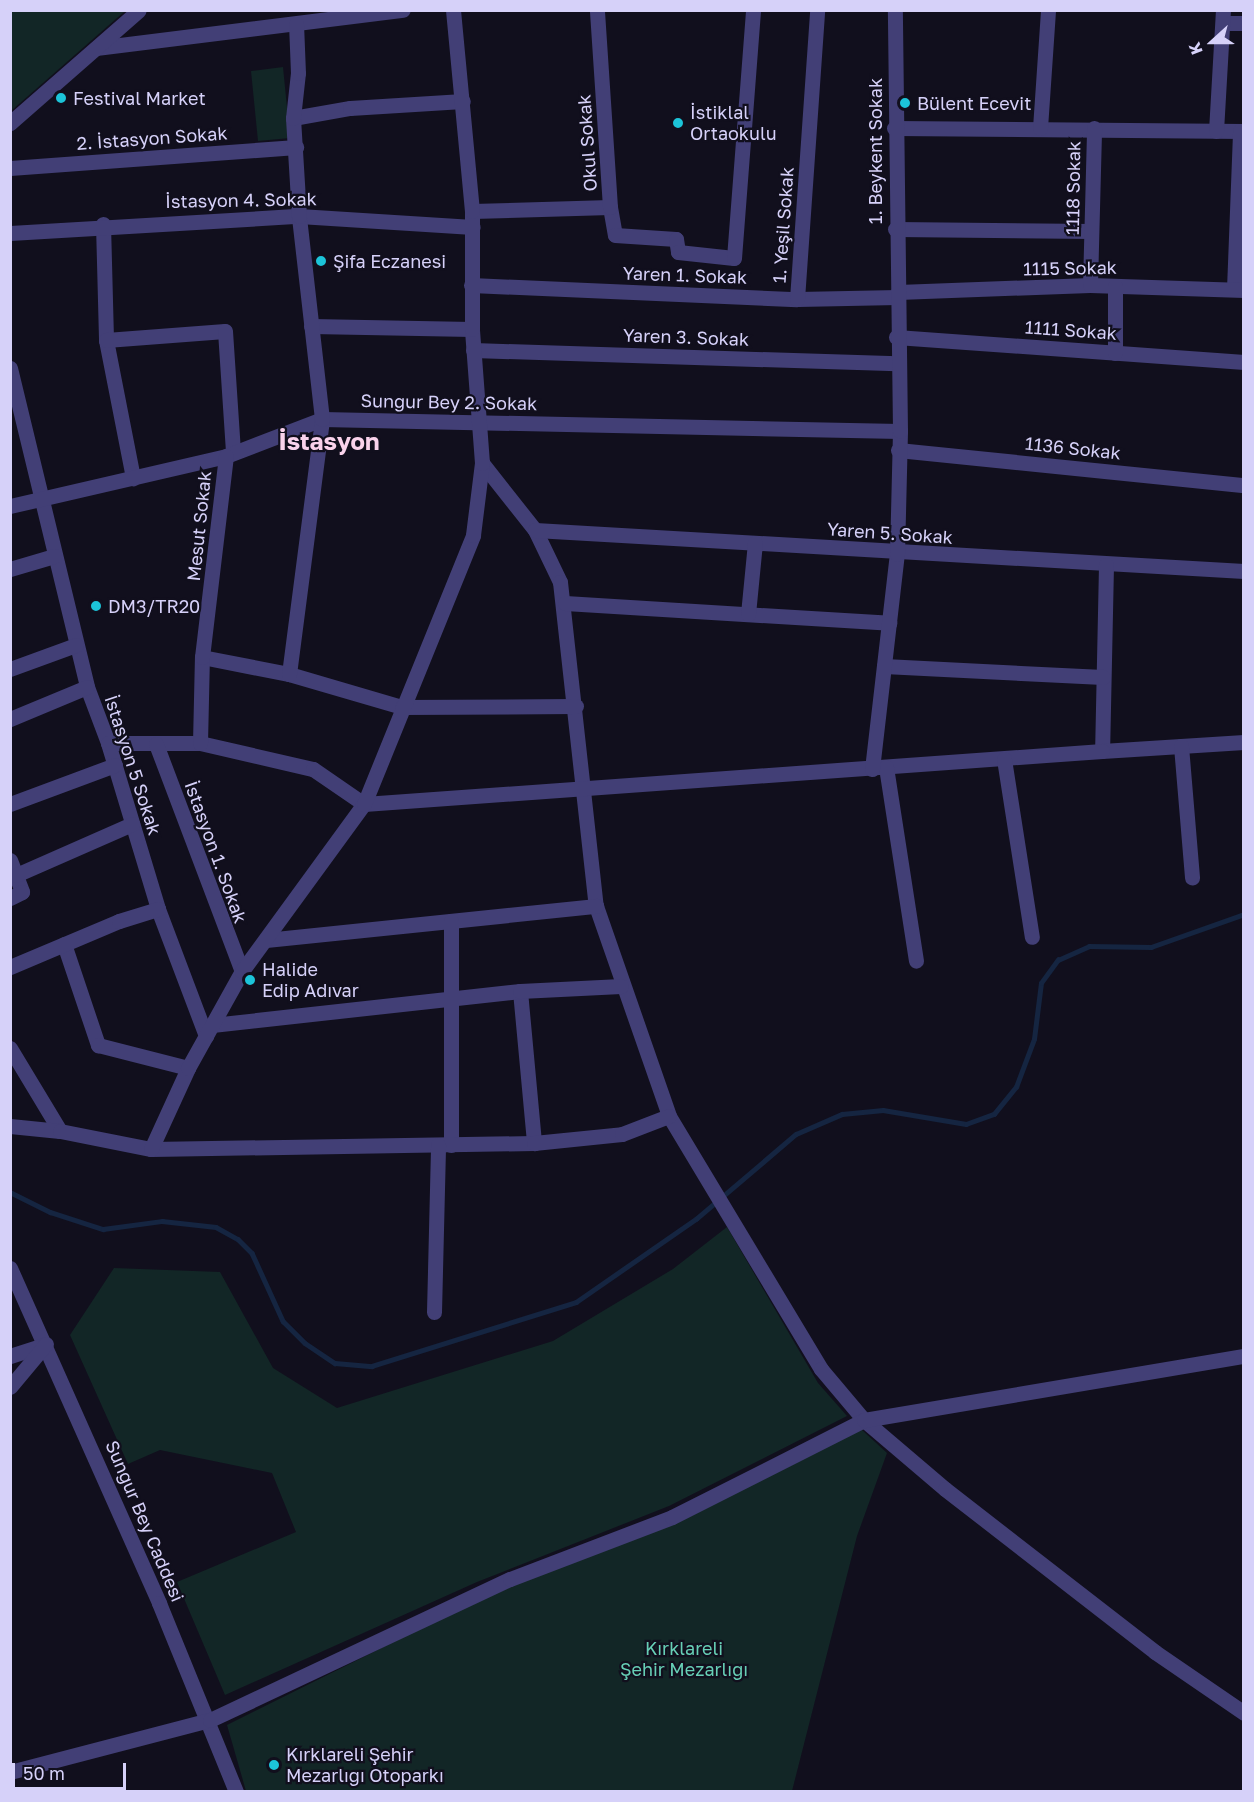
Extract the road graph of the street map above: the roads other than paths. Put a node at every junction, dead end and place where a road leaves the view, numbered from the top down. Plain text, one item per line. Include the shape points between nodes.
1 (139, 10) edge
2 (404, 10) edge
3 (453, 10) edge
4 (597, 10) edge
5 (753, 10) edge
6 (817, 10) edge
7 (895, 10) edge
8 (1048, 10) edge
9 (347, 14) edge
10 (1223, 17) edge
11 (1244, 23) edge
12 (296, 24) junction
13 (96, 48) junction
14 (462, 101) junction
15 (293, 118) junction
16 (10, 123) edge
17 (894, 128) junction
18 (1040, 128) junction
19 (1094, 128) junction
20 (1216, 131) junction
21 (1242, 131) edge
22 (296, 147) junction
23 (10, 168) edge
24 (610, 207) junction
25 (472, 211) junction
26 (299, 216) junction
27 (104, 224) junction
28 (473, 227) junction
29 (895, 229) junction
30 (1091, 231) junction
31 (10, 233) edge
32 (471, 285) junction
33 (1090, 285) junction
34 (1115, 286) junction
35 (1239, 289) edge
36 (898, 295) junction
37 (797, 299) junction
38 (311, 326) junction
39 (472, 329) junction
40 (897, 337) junction
41 (106, 340) junction
42 (473, 350) junction
43 (1115, 353) junction
44 (1244, 362) edge
45 (897, 363) junction
46 (10, 368) edge
47 (322, 419) junction
48 (479, 422) junction
49 (900, 431) junction
50 (898, 450) junction
51 (230, 454) junction
52 (482, 463) junction
53 (133, 478) junction
54 (1244, 485) edge
55 (40, 500) junction
56 (10, 506) edge
57 (535, 530) junction
58 (755, 543) junction
59 (897, 554) junction
60 (54, 556) junction
61 (1106, 565) junction
62 (10, 569) edge
63 (1244, 571) edge
64 (566, 603) junction
65 (748, 614) junction
66 (889, 623) junction
67 (76, 645) junction
68 (202, 657) junction
69 (884, 666) junction
70 (10, 669) edge
71 (289, 674) junction
72 (1103, 677) junction
73 (87, 687) junction
74 (576, 706) junction
75 (402, 707) junction
76 (10, 719) edge
77 (1244, 742) edge
78 (108, 743) junction
79 (200, 743) junction
80 (156, 744) junction
81 (1181, 746) junction
82 (1102, 751) junction
83 (1004, 759) junction
84 (115, 765) junction
85 (879, 768) junction
86 (582, 790) junction
87 (10, 804) edge
88 (364, 804) junction
89 (132, 824) junction
90 (10, 860) edge
91 (16, 875) junction
92 (1192, 878) dead end
93 (10, 898) edge
94 (596, 906) junction
95 (158, 909) junction
96 (451, 921) junction
97 (1032, 937) dead end
98 (266, 940) junction
99 (63, 944) junction
100 (915, 961) dead end
101 (10, 968) edge
102 (242, 972) junction
103 (621, 986) junction
104 (520, 991) junction
105 (450, 999) junction
106 (209, 1030) junction
107 (10, 1048) edge
108 (188, 1068) junction
109 (669, 1116) junction
110 (10, 1126) edge
111 (60, 1131) junction
112 (534, 1143) junction
113 (444, 1145) junction
114 (151, 1149) junction
115 (10, 1268) edge
116 (434, 1312) dead end
117 (46, 1344) junction
118 (10, 1356) edge
119 (1244, 1356) edge
120 (10, 1387) edge
121 (864, 1420) junction
122 (1244, 1713) edge
123 (210, 1720) junction
124 (10, 1772) edge
125 (236, 1791) edge

1 - 13 street
2 - 9 street
3 - 14 street
4 - 24 street, Okul Sokak
5 - 24 street via 734,258 678,252 676,239 615,235
6 - 37 street, 1. Yeşil Sokak
7 - 17 street, 1. Beykent Sokak
8 - 18 street
9 - 12 street
10 - 11 street
10 - 20 street
12 - 13 street
12 - 15 street via 298,73
13 - 16 street
14 - 15 street via 351,108
14 - 25 street
15 - 22 street
17 - 18 street
17 - 29 street, 1. Beykent Sokak
18 - 19 street
19 - 20 street
19 - 30 street, 1118 Sokak
20 - 21 street
21 - 35 street
22 - 23 street, 2. İstasyon Sokak
22 - 26 street
24 - 25 street, Okul Sokak
25 - 28 street
26 - 27 street, İstasyon 4. Sokak
26 - 28 street, İstasyon 4. Sokak
26 - 38 street
27 - 31 street, İstasyon 4. Sokak
27 - 41 street
28 - 32 street
29 - 30 street
29 - 36 street, 1. Beykent Sokak
30 - 33 street, 1118 Sokak
32 - 37 street, Yaren 1. Sokak
32 - 39 street
33 - 34 street, 1115 Sokak
33 - 36 street, 1115 Sokak
34 - 35 street, 1115 Sokak
34 - 43 street
36 - 37 street, Yaren 1. Sokak
36 - 40 street, 1. Beykent Sokak
38 - 39 street
38 - 47 street
39 - 42 street
40 - 43 street, 1111 Sokak
40 - 45 street, 1. Beykent Sokak
41 - 51 street, Mesut Sokak via 225,331
41 - 53 street
42 - 45 street, Yaren 3. Sokak
42 - 48 street
43 - 44 street, 1111 Sokak
45 - 49 street, 1. Beykent Sokak
46 - 55 street, İstasyon 5 Sokak
47 - 48 street, Sungur Bey 2. Sokak
47 - 51 street, Sungur Bey 2. Sokak
47 - 71 street
48 - 49 street, Sungur Bey 2. Sokak
48 - 52 street
49 - 50 street, 1. Beykent Sokak
50 - 54 street, 1136 Sokak
50 - 59 street, 1. Beykent Sokak
51 - 53 street, Sungur Bey 2. Sokak
51 - 68 street, Mesut Sokak
52 - 57 street
52 - 75 street via 473,535
53 - 55 street, Sungur Bey 2. Sokak
55 - 56 street, Sungur Bey 2. Sokak
55 - 60 street, İstasyon 5 Sokak
57 - 58 street, Yaren 5. Sokak
57 - 64 street via 553,561
58 - 59 street, Yaren 5. Sokak
58 - 65 street
59 - 61 street, Yaren 5. Sokak
59 - 66 street, 1. Beykent Sokak
60 - 62 street
60 - 67 street, İstasyon 5 Sokak
61 - 63 street, Yaren 5. Sokak
61 - 72 street
64 - 65 street
64 - 74 street
65 - 66 street
66 - 69 street, 1. Beykent Sokak
67 - 70 street
67 - 73 street, İstasyon 5 Sokak
68 - 71 street
68 - 79 street, Mesut Sokak
69 - 72 street
69 - 85 street, 1. Beykent Sokak
71 - 75 street
72 - 82 street
73 - 76 street
73 - 78 street, İstasyon 5 Sokak
74 - 75 street
74 - 86 street
75 - 88 street
77 - 81 street
78 - 80 street
78 - 84 street, İstasyon 5 Sokak
79 - 80 street
79 - 88 street via 313,769
80 - 102 street, İstasyon 1. Sokak
81 - 82 street
81 - 92 street
82 - 83 street
83 - 85 street
83 - 97 street
84 - 87 street
84 - 89 street, İstasyon 5 Sokak
85 - 86 street
85 - 100 street, 1. Beykent Sokak
86 - 88 street
86 - 94 street
88 - 98 street
89 - 91 street
89 - 95 street, İstasyon 5 Sokak
90 - 91 street
91 - 93 street via 22,892
94 - 96 street
94 - 103 street
95 - 99 street
95 - 106 street, İstasyon 5 Sokak
96 - 98 street
96 - 105 street
98 - 102 street
99 - 101 street
99 - 108 street via 98,1045
102 - 106 street
103 - 104 street
103 - 109 street
104 - 105 street
104 - 112 street
105 - 106 street
105 - 113 street
106 - 108 street
107 - 111 street
108 - 114 street
109 - 112 street via 621,1134
109 - 121 street via 821,1369
110 - 111 street
111 - 114 street
112 - 113 street
113 - 114 street
113 - 116 street
115 - 117 street, Sungur Bey Caddesi
117 - 118 street
117 - 120 street
117 - 123 street, Sungur Bey Caddesi
119 - 121 street
121 - 122 street via 1032,1558 1155,1652
121 - 123 street via 672,1517 510,1579
123 - 124 street
123 - 125 street, Sungur Bey Caddesi

